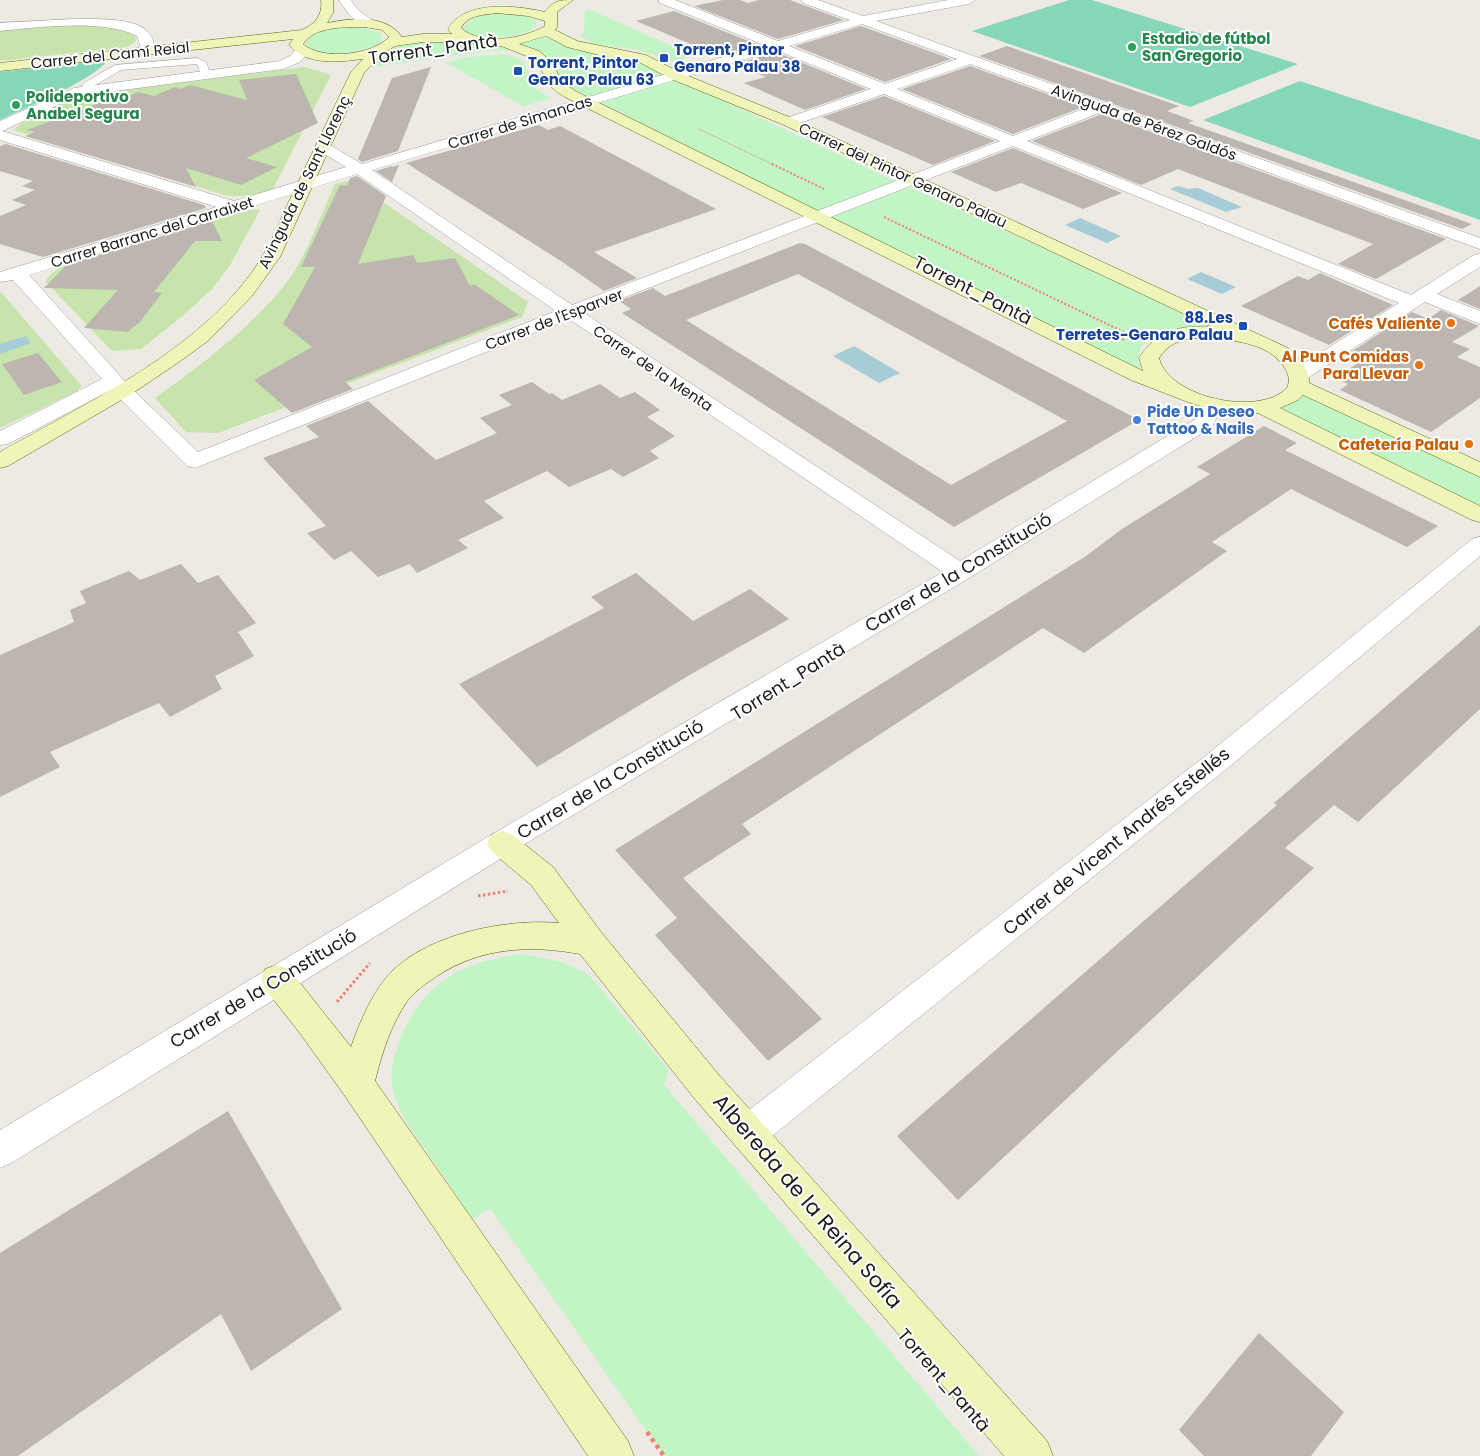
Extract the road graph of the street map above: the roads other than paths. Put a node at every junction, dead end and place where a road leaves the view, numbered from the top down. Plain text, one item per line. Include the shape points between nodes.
1 (345, 0) edge
2 (534, 0) edge
3 (567, 0) edge
4 (664, 0) edge
5 (807, 0) edge
6 (968, 0) edge
7 (327, 2) edge
8 (502, 9) junction
9 (862, 20) junction
10 (457, 22) junction
11 (365, 24) junction
12 (548, 25) junction
13 (0, 28) edge
14 (388, 28) junction
15 (309, 32) junction
16 (468, 38) junction
17 (394, 42) junction
18 (501, 42) junction
19 (220, 44) junction
20 (777, 46) junction
21 (300, 50) junction
22 (148, 51) junction
23 (377, 51) junction
24 (338, 57) junction
25 (970, 59) junction
26 (0, 67) edge
27 (359, 71) junction
28 (676, 76) junction
29 (885, 89) junction
30 (586, 102) junction
31 (1101, 107) junction
32 (789, 122) junction
33 (0, 127) edge
34 (0, 135) edge
35 (1015, 141) junction
36 (323, 147) junction
37 (360, 169) junction
38 (915, 180) junction
39 (304, 187) junction
40 (232, 206) junction
41 (817, 217) junction
42 (1480, 244) edge
43 (1480, 259) edge
44 (9, 276) edge
45 (1419, 299) junction
46 (570, 312) junction
47 (1480, 318) edge
48 (1252, 339) junction
49 (1299, 381) junction
50 (118, 386) junction
51 (1169, 387) junction
52 (1212, 404) junction
53 (1261, 407) junction
54 (0, 439) edge
55 (0, 460) edge
56 (1480, 470) edge
57 (1480, 515) edge
58 (1480, 544) edge
59 (960, 572) junction
60 (502, 843) junction
61 (590, 942) junction
62 (277, 979) junction
63 (357, 1084) junction
64 (748, 1133) junction
65 (0, 1150) edge
66 (612, 1456) edge
67 (1032, 1456) edge

1 - 11 street
2 - 8 street
3 - 12 street via 551,12
4 - 20 street
5 - 9 street, Avinguda de Pérez Galdós
6 - 9 street, Carrer de Simancas
7 - 11 street
7 - 15 street via 322,23
8 - 10 street via 475,13
8 - 12 street, Carrer del Pintor Genaro Palau via 543,14
9 - 20 street, Carrer de Simancas
9 - 25 street, Avinguda de Pérez Galdós
10 - 14 street via 417,28
10 - 16 street via 456,32
11 - 14 street
11 - 15 street, Carrer del Camí Reial via 328,26
12 - 18 street via 523,39
12 - 28 street, Carrer del Pintor Genaro Palau via 572,44 641,58
13 - 22 street via 55,22 125,27 141,32
14 - 17 street via 394,32
15 - 19 street, Carrer del Camí Reial
15 - 21 street via 298,39 296,44
16 - 17 street
16 - 18 street
17 - 23 street
18 - 30 street via 534,54 549,67 553,82
19 - 21 street, Carrer del Camí Reial via 282,46
19 - 22 street, Carrer del Camí Reial
20 - 28 street, Carrer de Simancas
20 - 29 street
21 - 24 street, Carrer del Camí Reial via 317,56
21 - 33 street via 295,58 283,65 74,92
22 - 26 street, Carrer del Camí Reial
23 - 24 street
23 - 27 street, Avinguda de Sant Llorenç
24 - 27 street
25 - 29 street
25 - 31 street, Avinguda de Pérez Galdós
27 - 36 street, Avinguda de Sant Llorenç
28 - 30 street, Carrer de Simancas
28 - 32 street, Carrer del Pintor Genaro Palau
29 - 32 street
29 - 35 street
30 - 37 street, Carrer de Simancas
30 - 41 street
31 - 35 street, Carrer de l'Esparver
31 - 42 street, Avinguda de Pérez Galdós
32 - 38 street, Carrer del Pintor Genaro Palau
34 - 40 street
35 - 38 street, Carrer de l'Esparver
35 - 45 street
36 - 37 street, Carrer de la Menta
36 - 39 street, Avinguda de Sant Llorenç
37 - 39 street, Carrer de Simancas via 339,173
37 - 46 street, Carrer de la Menta
38 - 41 street, Carrer de l'Esparver
38 - 48 street, Carrer del Pintor Genaro Palau
39 - 40 street, Carrer Barranc del Carraixet
39 - 50 street, Avinguda de Sant Llorenç via 271,257 246,292 201,337
40 - 44 street, Carrer Barranc del Carraixet
41 - 46 street, Carrer de l'Esparver
41 - 51 street via 1140,377
43 - 45 street
44 - 50 street
45 - 47 street
45 - 49 street
46 - 50 street, Carrer de l'Esparver via 195,461
46 - 59 street, Carrer de la Menta
48 - 49 street via 1279,352 1293,364
48 - 51 street via 1225,333 1192,332 1163,340 1149,358 1152,371
49 - 53 street via 1293,395
49 - 56 street
50 - 54 street
50 - 55 street, Avinguda de Sant Llorenç
51 - 52 street
52 - 53 street
52 - 59 street, Carrer de la Constitució via 1205,423
53 - 57 street
58 - 64 street, Carrer de Vicent Andrés Estellés via 1218,760
59 - 60 street, Carrer de la Constitució
60 - 61 street, Albereda de la Reina Sofía via 542,876
60 - 62 street, Carrer de la Constitució
61 - 63 street via 558,935 523,934 485,939 452,951 423,968 398,987 377,1022
61 - 64 street, Albereda de la Reina Sofía
62 - 63 street
62 - 65 street, Carrer de la Constitució
63 - 66 street
64 - 67 street, Albereda de la Reina Sofía

